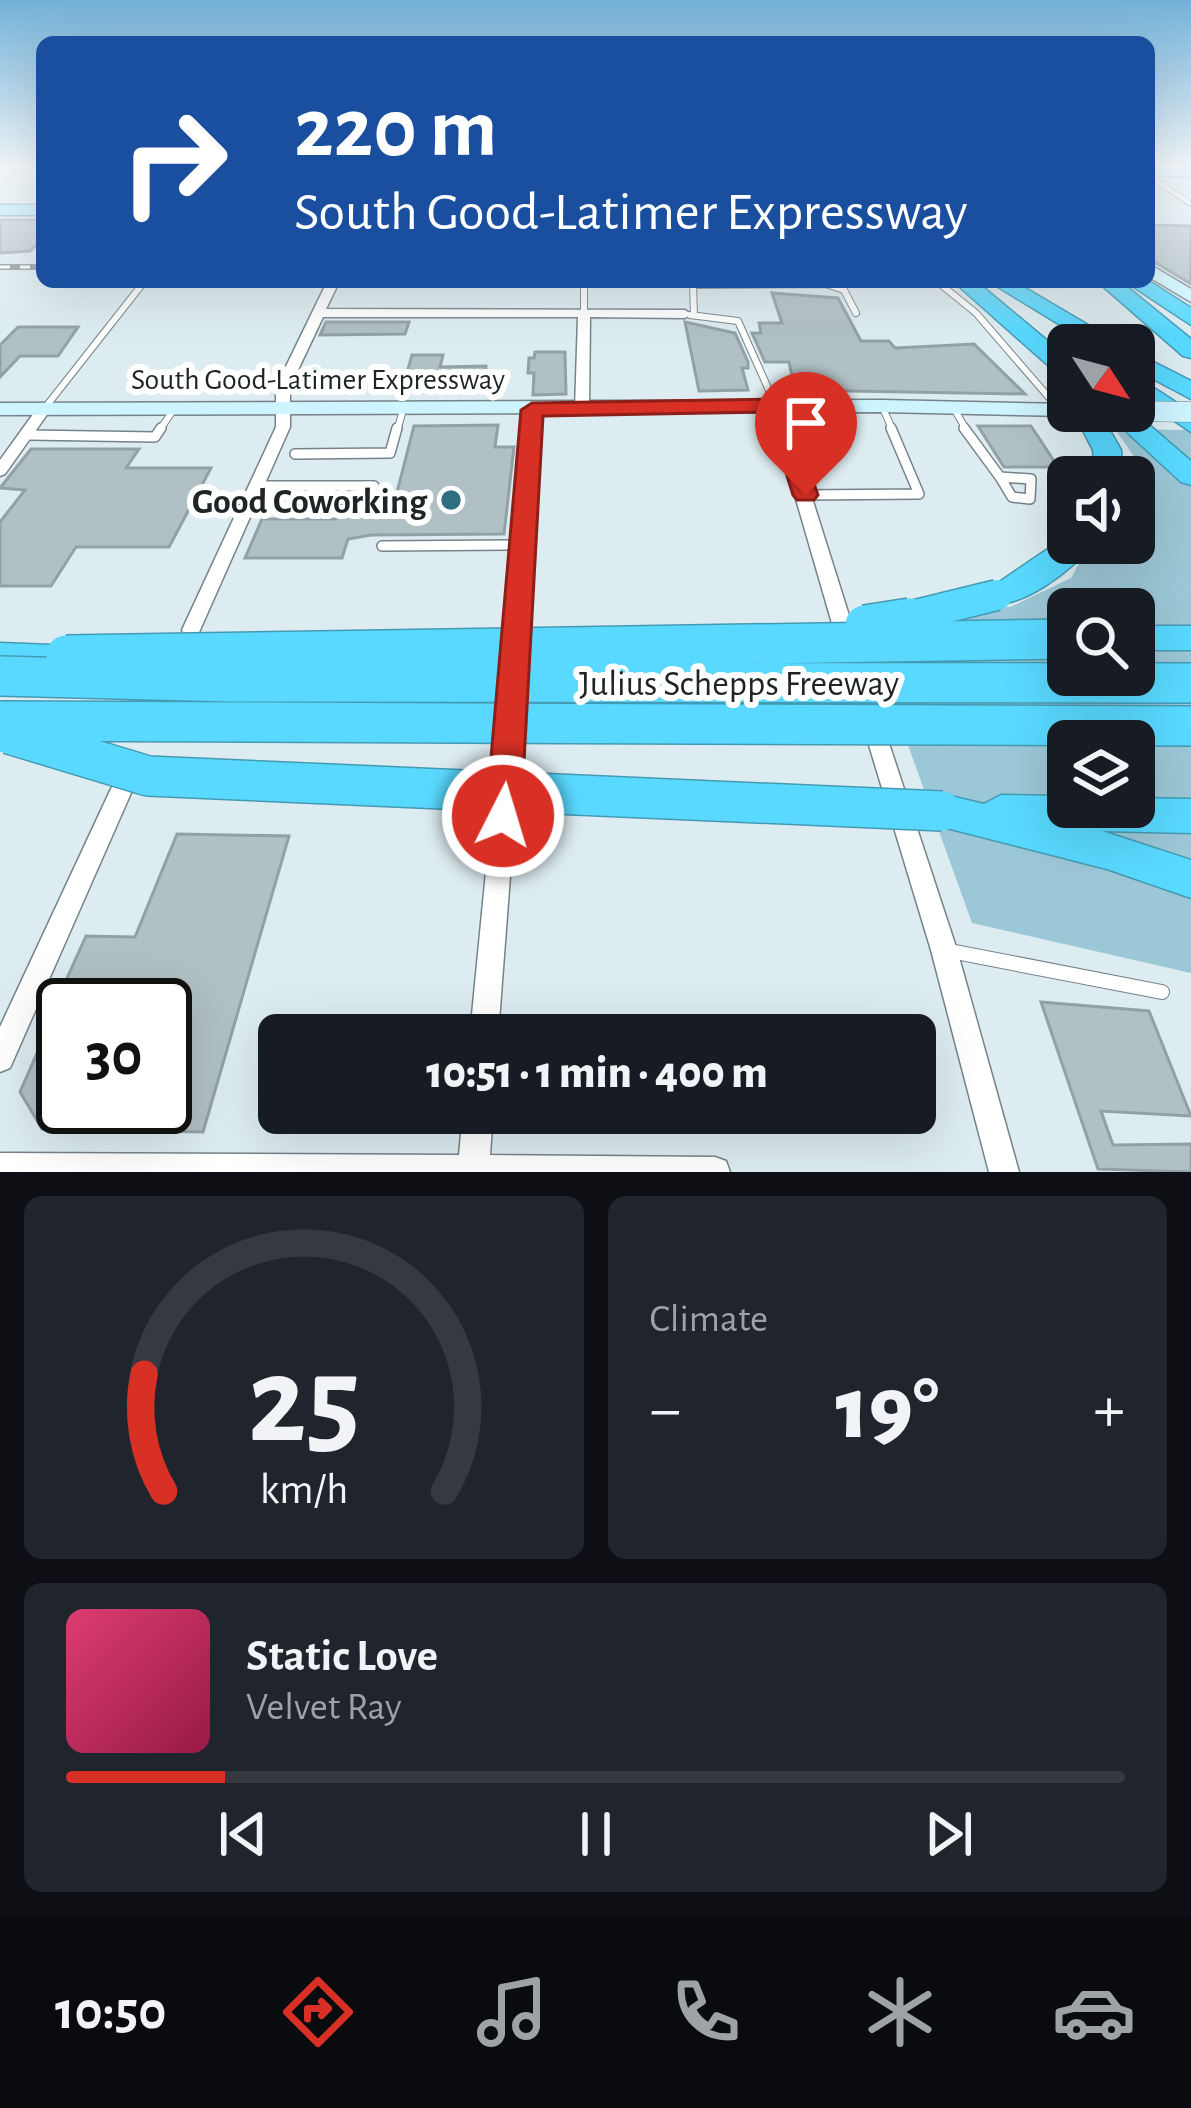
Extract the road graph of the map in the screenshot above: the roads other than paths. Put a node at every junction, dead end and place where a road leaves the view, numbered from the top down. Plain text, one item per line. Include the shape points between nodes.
1 (1155, 273) edge
2 (139, 288) edge
3 (330, 288) edge
4 (584, 288) edge
5 (692, 288) edge
6 (838, 288) edge
7 (944, 288) edge
8 (971, 288) edge
9 (1008, 288) edge
10 (1010, 288) edge
11 (1115, 288) edge
12 (1145, 288) edge
13 (1191, 297) edge
14 (318, 313) junction
15 (856, 313) dead end
16 (584, 314) junction
17 (689, 315) junction
18 (1148, 317) junction
19 (1191, 318) edge
20 (1055, 324) edge
21 (1072, 324) edge
22 (1026, 337) junction
23 (1191, 351) edge
24 (1047, 354) edge
25 (1047, 369) edge
26 (1155, 371) edge
27 (1191, 374) edge
28 (1047, 382) edge
29 (1191, 391) edge
30 (1155, 397) edge
31 (1047, 405) edge
32 (776, 406) junction
33 (882, 406) junction
34 (953, 407) junction
35 (0, 409) edge
36 (44, 409) junction
37 (174, 409) junction
38 (582, 409) junction
39 (282, 410) junction
40 (403, 410) junction
41 (532, 410) junction
42 (1155, 411) edge
43 (1191, 412) edge
44 (1191, 424) edge
45 (1141, 432) edge
46 (29, 435) junction
47 (284, 455) junction
48 (0, 471) edge
49 (1191, 476) edge
50 (999, 477) dead end
51 (256, 486) junction
52 (374, 486) dead end
53 (806, 495) junction
54 (523, 545) junction
55 (382, 546) dead end
56 (1051, 564) edge
57 (191, 630) dead end
58 (1155, 638) edge
59 (1191, 638) edge
60 (1047, 639) edge
61 (470, 645) junction
62 (0, 655) edge
63 (0, 676) edge
64 (1191, 682) edge
65 (0, 721) edge
66 (1191, 725) edge
67 (0, 731) edge
68 (120, 793) dead end
69 (1191, 816) edge
70 (1099, 832) junction
71 (1191, 879) edge
72 (944, 950) junction
73 (1162, 992) dead end
74 (486, 1014) edge
75 (0, 1058) edge
76 (476, 1134) edge
77 (0, 1168) edge
78 (473, 1171) edge
79 (715, 1172) edge
80 (1004, 1172) edge

1 - 13 main road
2 - 36 lane
3 - 14 street
4 - 16 lane
5 - 17 lane
6 - 15 lane
7 - 28 lane
8 - 22 highway
9 - 20 highway
10 - 21 highway
11 - 18 highway
12 - 19 highway
14 - 16 street
14 - 39 street via 283,386
16 - 17 street
16 - 38 street
17 - 32 lane via 738,321
18 - 23 highway
18 - 27 highway via 1152,334
22 - 24 highway
22 - 25 highway
26 - 29 highway
30 - 44 highway
31 - 34 main road, South Good-Latimer Expressway
32 - 33 main road, South Good-Latimer Expressway
32 - 38 main road, South Good-Latimer Expressway
32 - 53 street
33 - 34 main road, South Good-Latimer Expressway
33 - 53 lane via 919,494
34 - 50 lane
35 - 36 main road, South Good-Latimer Expressway
36 - 37 main road, South Good-Latimer Expressway
36 - 46 street
37 - 39 main road, South Good-Latimer Expressway
37 - 46 lane via 155,436
38 - 41 main road, South Good-Latimer Expressway
39 - 40 main road, South Good-Latimer Expressway
39 - 47 street
40 - 41 main road, South Good-Latimer Expressway
40 - 47 lane via 390,453
41 - 54 street
42 - 43 main road, bridge
45 - 49 highway
46 - 48 street
47 - 51 street
51 - 52 lane
51 - 57 street
53 - 72 street
54 - 55 lane
54 - 74 street
56 - 61 highway, bridge via 997,595 874,624
58 - 59 highway
60 - 61 highway, bridge
61 - 62 highway, bridge
63 - 64 highway, Julius Schepps Freeway, bridge
65 - 66 highway, Julius Schepps Freeway, bridge
67 - 70 highway, bridge via 148,776 942,811
68 - 75 street
69 - 70 highway
70 - 71 highway
72 - 73 lane
72 - 80 street
76 - 78 street
77 - 78 street
78 - 79 street

